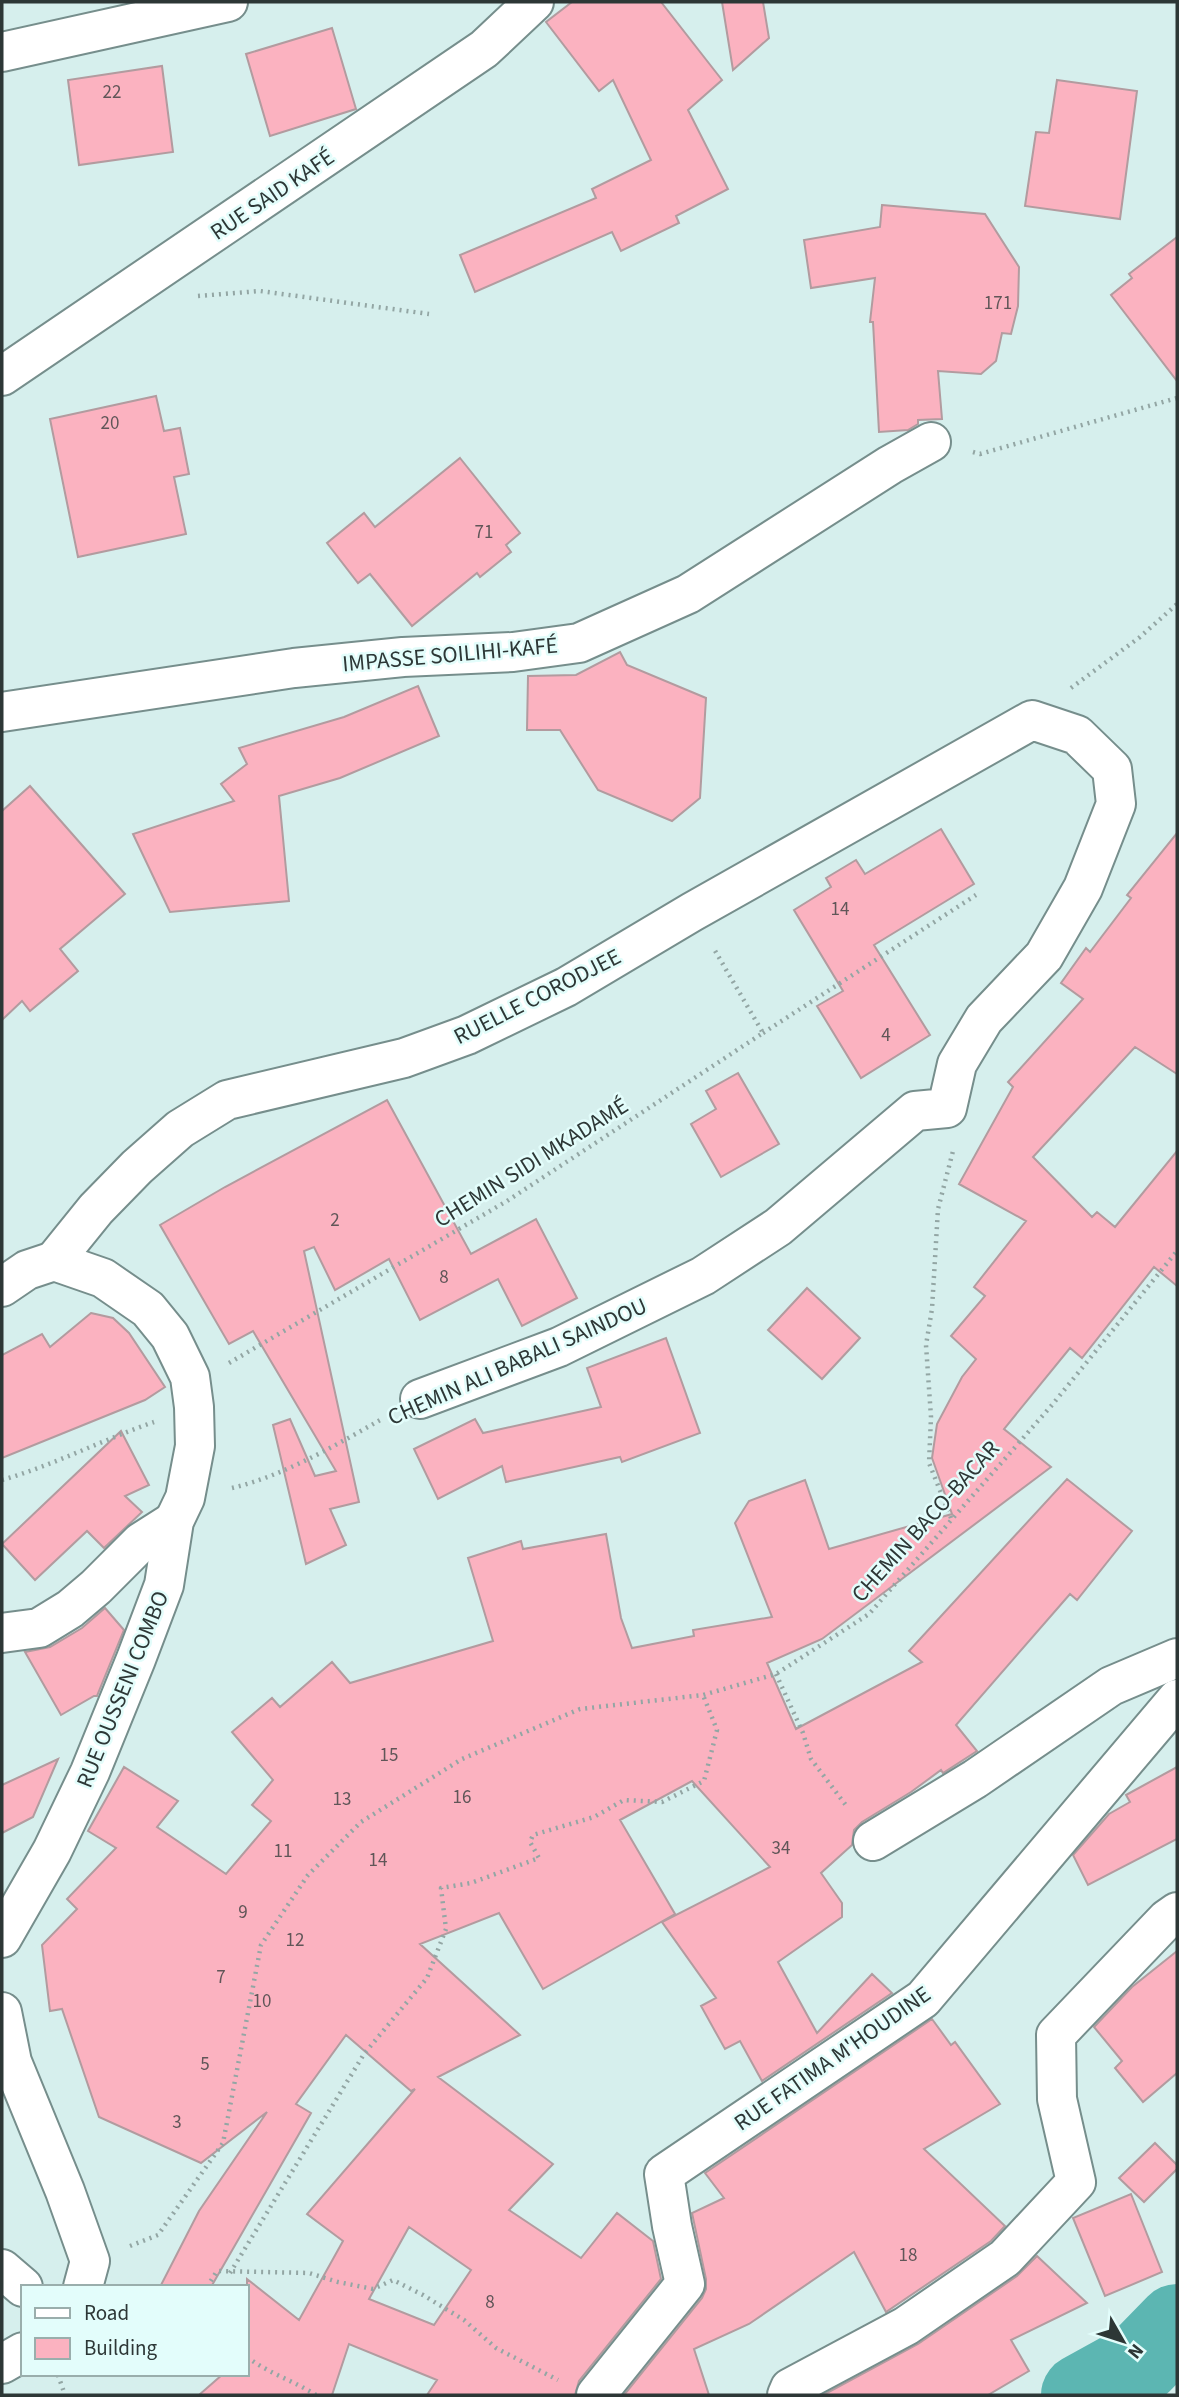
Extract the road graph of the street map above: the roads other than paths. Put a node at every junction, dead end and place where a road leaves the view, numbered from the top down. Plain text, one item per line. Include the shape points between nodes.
1 (228, 2) edge
2 (534, 2) edge
3 (2, 51) edge
4 (2, 376) edge
5 (931, 442) road end
6 (2, 712) edge
7 (947, 1108) joint
8 (54, 1261) junction
9 (2, 1287) edge
10 (420, 1399) road end
11 (179, 1509) junction
12 (2, 1633) edge
13 (1177, 1658) edge
14 (1177, 1699) edge
15 (873, 1841) road end
16 (1177, 1912) edge
17 (2, 1938) edge
18 (2, 2012) edge
19 (2, 2269) edge
20 (86, 2274) edge
21 (21, 2285) edge
22 (21, 2354) edge
23 (2, 2364) edge
24 (596, 2395) edge
25 (787, 2395) edge

1 - 3 street
2 - 4 street, RUE SAID KAFÉ via 484,49
5 - 6 street, IMPASSE SOILIHI-KAFÉ via 688,594 579,643 294,668
7 - 8 street, RUELLE CORODJEE via 957,1064 984,1019 1044,956 1083,888 1116,804 1112,769 1077,735 1032,720 566,986 467,1035 404,1058 227,1100 180,1129 137,1167
7 - 10 street, CHEMIN ALI BABALI SAINDOU via 915,1111 778,1227 704,1276 559,1347
8 - 9 street via 26,1270
8 - 11 street, RUE OUSSENI COMBO via 103,1278 148,1309 181,1355 192,1396 195,1446
11 - 12 street via 70,1609 39,1628
11 - 17 street, RUE OUSSENI COMBO via 164,1585 90,1772
13 - 15 street via 1111,1686 975,1779
14 - 24 street, RUE FATIMA M'HOUDINE via 923,1999 664,2174 685,2284
16 - 25 street via 1056,2035 1057,2099 1076,2182 1006,2259 906,2326 790,2388
18 - 20 street via 12,2062 65,2191
19 - 21 street
22 - 23 street

